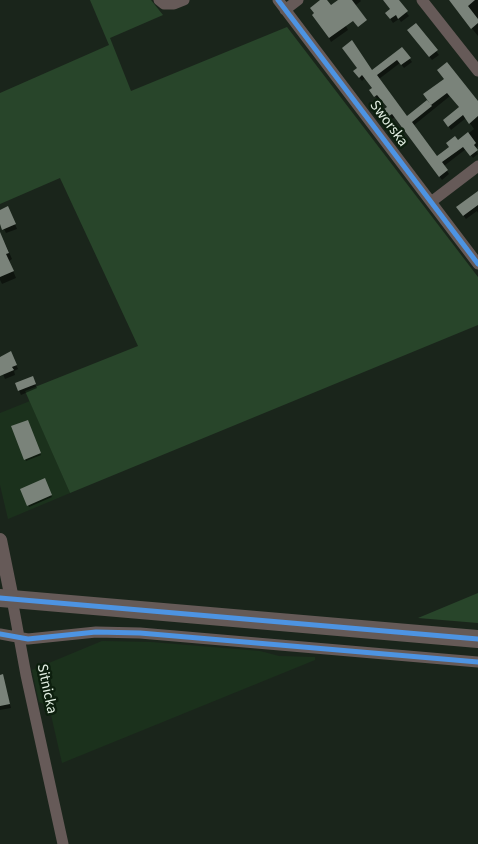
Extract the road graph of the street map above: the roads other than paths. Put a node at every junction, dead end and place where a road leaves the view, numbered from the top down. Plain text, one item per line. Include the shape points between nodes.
1 (159, 0) edge
2 (184, 0) edge
3 (278, 0) edge
4 (298, 0) edge
5 (422, 0) edge
6 (285, 10) junction
7 (478, 71) edge
8 (478, 166) edge
9 (431, 202) junction
10 (478, 264) edge
11 (0, 540) edge
12 (6, 599) edge
13 (0, 634) edge
14 (20, 638) junction
15 (478, 639) edge
16 (478, 662) edge
17 (63, 844) edge

1 - 2 street via 164,4 174,4
3 - 6 street, Sworska
4 - 6 street
5 - 7 street
6 - 9 street, Sworska
8 - 9 street
9 - 10 street, Sworska
11 - 12 street, Sitnicka
12 - 14 street, Sitnicka
12 - 15 main road
13 - 14 street
14 - 16 street via 124,632
14 - 17 street, Sitnicka

